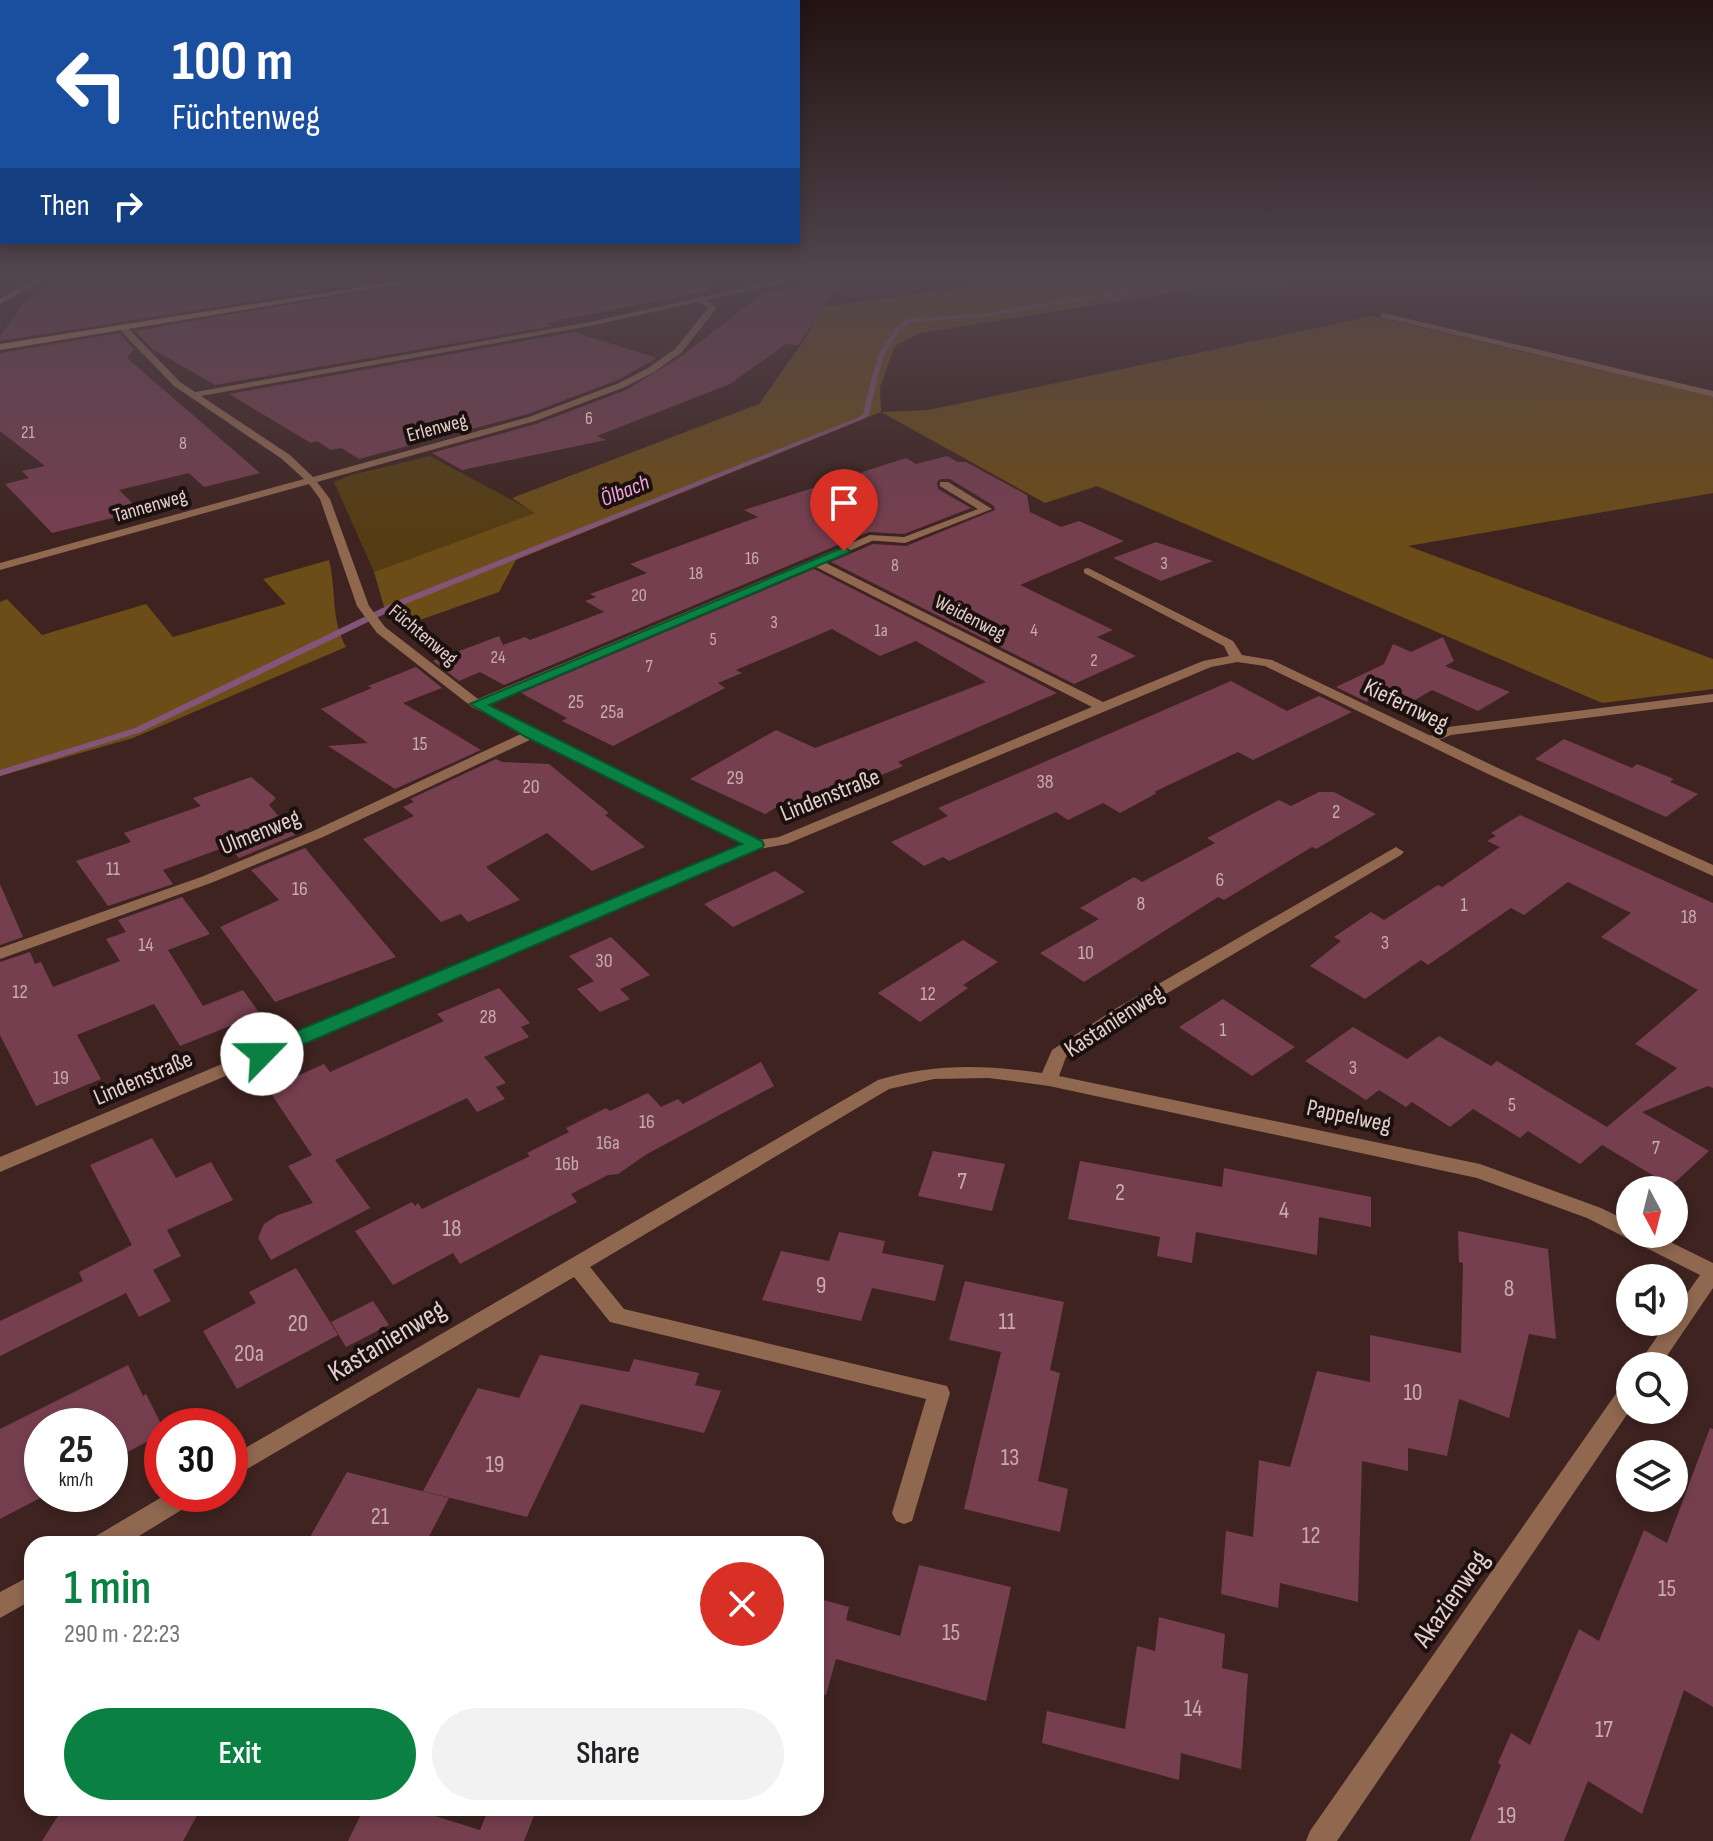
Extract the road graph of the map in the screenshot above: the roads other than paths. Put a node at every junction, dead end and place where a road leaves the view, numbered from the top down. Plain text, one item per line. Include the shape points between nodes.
1 (156, 362) edge
2 (378, 362) edge
3 (662, 362) edge
4 (1579, 362) edge
5 (1713, 394) edge
6 (193, 395) junction
7 (310, 479) junction
8 (944, 484) dead end
9 (818, 563) junction
10 (0, 567) edge
11 (1088, 571) dead end
12 (1237, 658) junction
13 (1713, 698) edge
14 (477, 704) junction
15 (1104, 708) junction
16 (531, 734) junction
17 (1429, 740) junction
18 (756, 845) junction
19 (1396, 852) dead end
20 (1713, 871) edge
21 (0, 954) edge
22 (1049, 1080) junction
23 (0, 1165) edge
24 (1616, 1224) edge
25 (1664, 1248) edge
26 (575, 1264) junction
27 (1713, 1272) edge
28 (1658, 1352) edge
29 (1616, 1412) edge
30 (248, 1458) edge
31 (158, 1512) edge
32 (904, 1513) dead end
33 (117, 1536) edge
34 (24, 1592) edge
35 (0, 1606) edge
36 (1320, 1841) edge

1 - 6 street, Füchtenweg
2 - 6 street
3 - 7 street, Erlenweg via 622,385 464,440
4 - 5 street
6 - 7 street, Füchtenweg
7 - 10 street, Tannenweg
7 - 14 street, Füchtenweg via 325,499 363,606 381,630
8 - 9 street via 987,509 905,540 870,538
9 - 14 street
9 - 15 street, Weidenweg
11 - 12 street, Kiefernweg via 1229,644
12 - 15 street, Lindenstraße via 1207,664
12 - 17 street, Kiefernweg via 1268,663
13 - 17 street via 1448,731
14 - 16 street, Füchtenweg
15 - 18 street, Lindenstraße via 782,841
16 - 18 street, Füchtenweg
16 - 21 street, Ulmenweg via 290,846
17 - 20 street, Kiefernweg
18 - 23 street, Lindenstraße
19 - 22 street, Kastanienweg via 1058,1054
22 - 24 street, Pappelweg via 1480,1171
22 - 26 street, Kastanienweg via 989,1072 934,1073 884,1084
25 - 27 street
26 - 30 street, Kastanienweg
26 - 32 street via 617,1316 939,1393
27 - 28 street
29 - 36 street, Akazienweg
31 - 33 street
34 - 35 street

